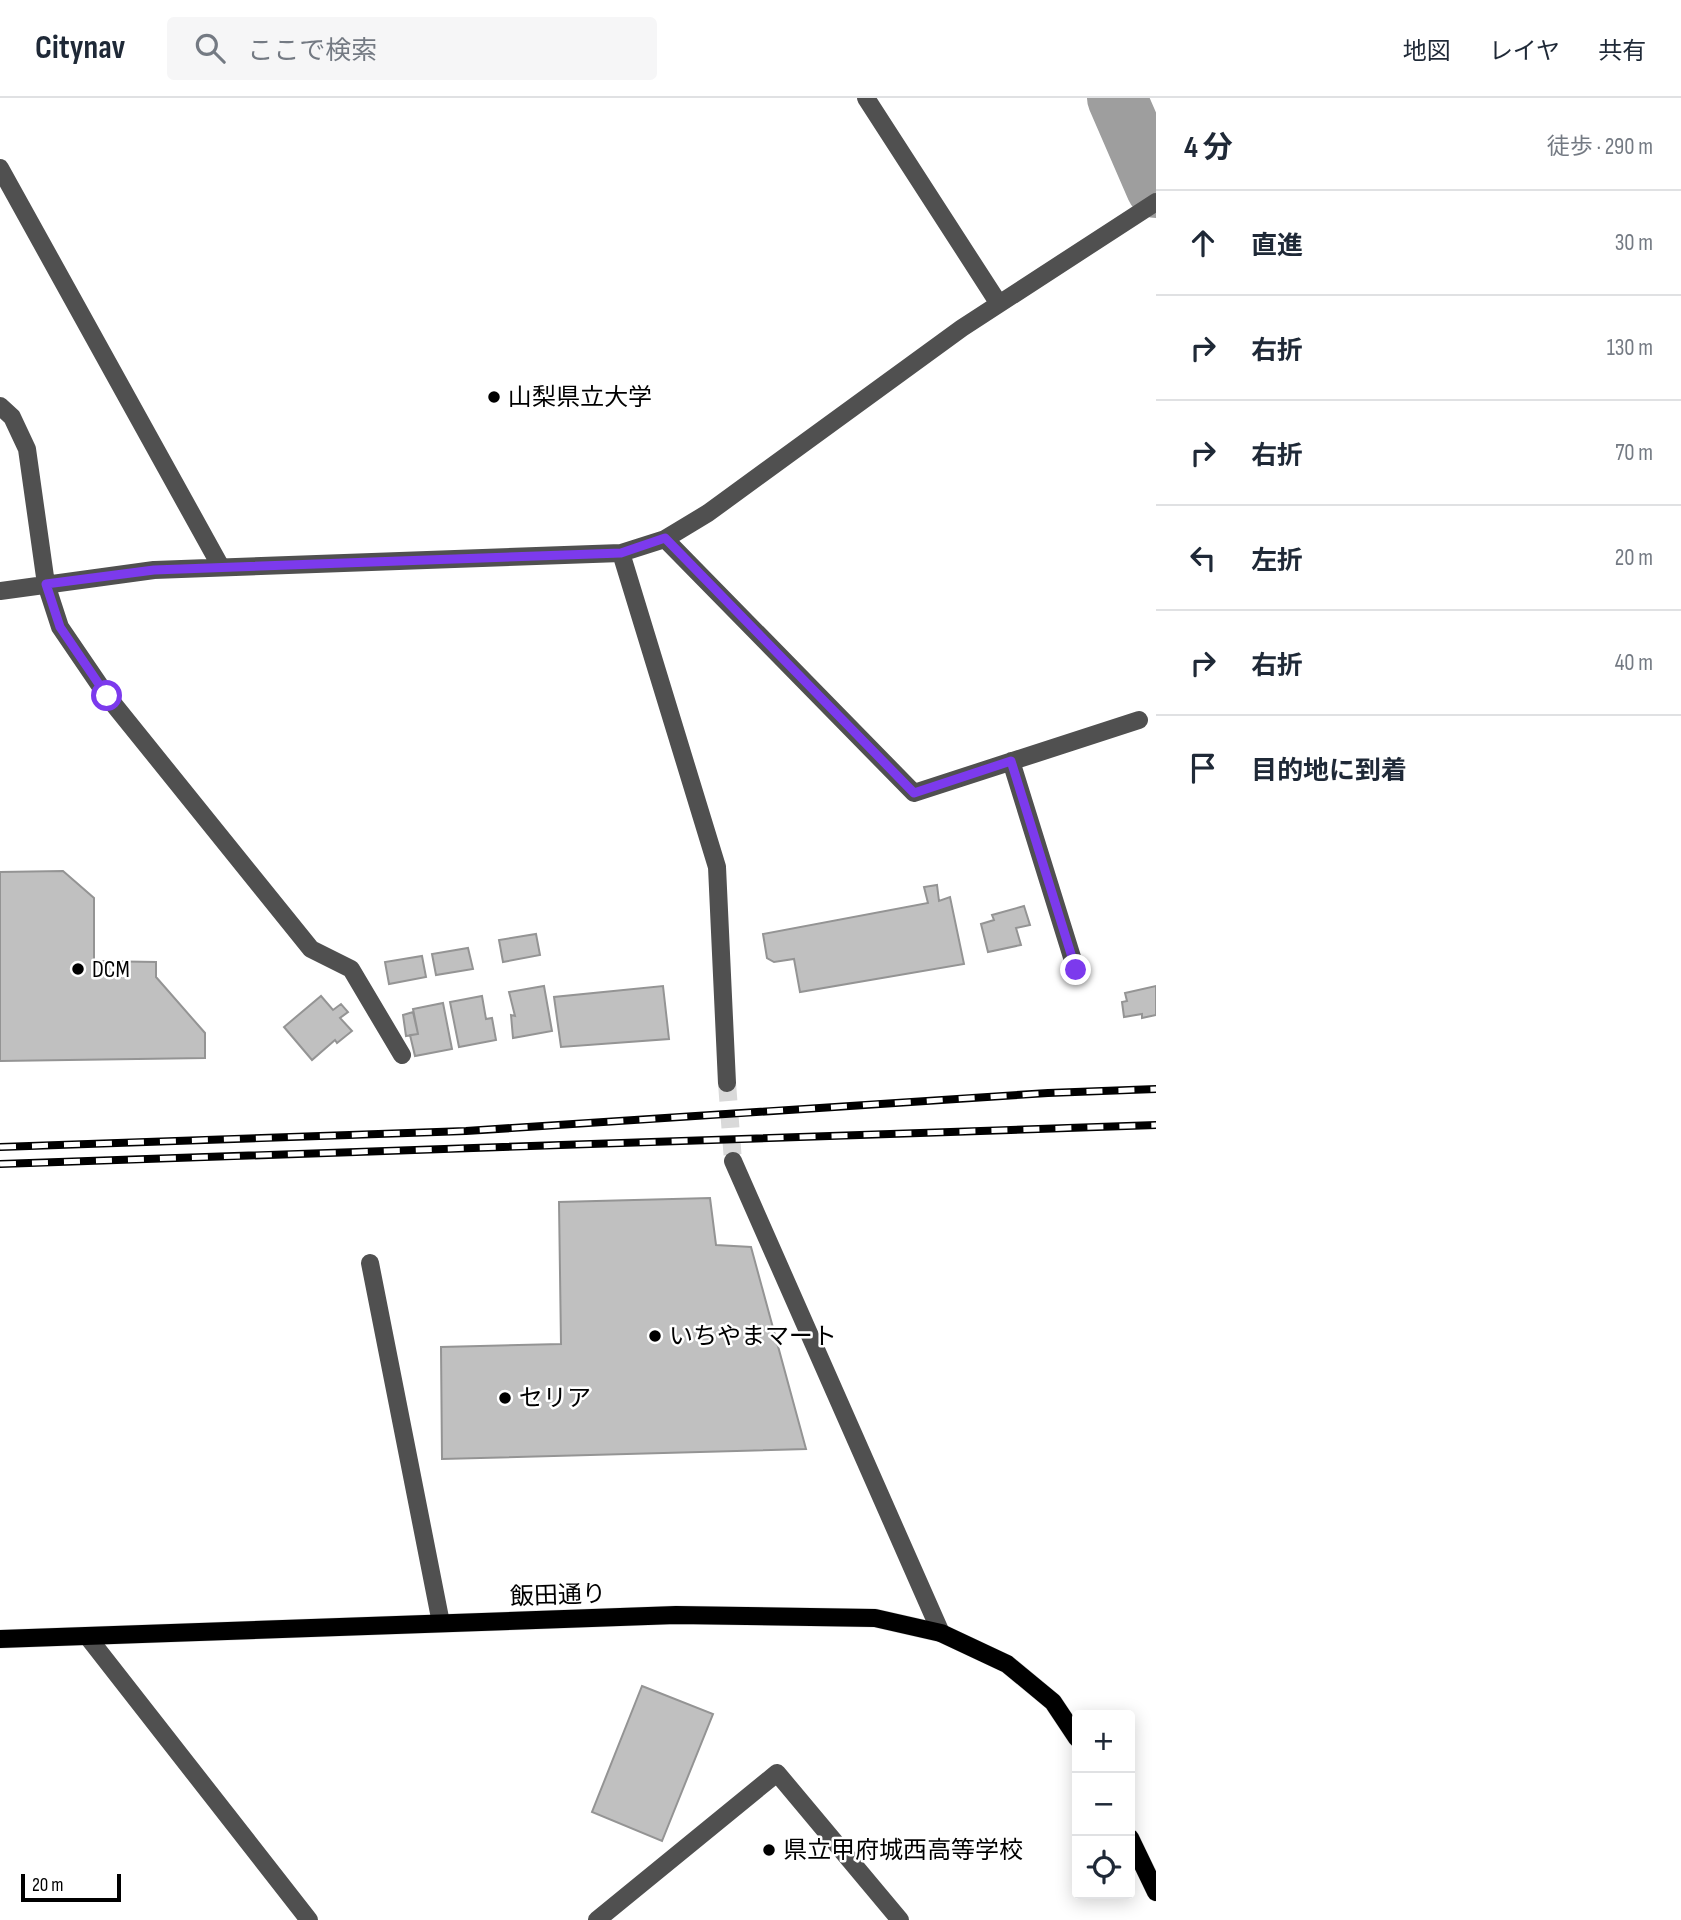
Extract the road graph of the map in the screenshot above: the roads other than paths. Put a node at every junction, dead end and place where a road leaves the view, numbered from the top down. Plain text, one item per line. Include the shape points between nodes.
1 (866, 98) edge
2 (0, 168) edge
3 (1156, 202) edge
4 (999, 304) junction
5 (0, 406) edge
6 (665, 538) junction
7 (621, 553) junction
8 (221, 567) junction
9 (46, 584) junction
10 (0, 591) edge
11 (1139, 720) dead end
12 (1011, 761) junction
13 (1076, 970) dead end
14 (402, 1055) dead end
15 (727, 1083) tunnel mouth
16 (733, 1161) tunnel mouth
17 (370, 1263) dead end
18 (441, 1623) junction
19 (942, 1633) junction
20 (87, 1636) junction
21 (0, 1639) edge
22 (1072, 1731) edge
23 (1135, 1848) edge
24 (1156, 1892) edge
25 (309, 1920) edge
26 (597, 1920) edge
27 (900, 1920) edge

1 - 4 street
2 - 8 street
3 - 4 street
4 - 6 street via 708,513
5 - 9 street via 12,417 27,449
6 - 7 street
6 - 12 street via 914,793
7 - 8 street
7 - 15 street via 717,867
8 - 9 street
9 - 10 street
9 - 14 street via 60,627 107,696 311,949 351,970
11 - 12 street
12 - 13 street
16 - 19 street
17 - 18 street
18 - 19 main road, 飯田通り via 676,1615 875,1618
18 - 20 main road, 飯田通り
19 - 22 main road, 飯田通り via 1007,1664 1052,1702
20 - 21 main road, 飯田通り
20 - 25 street
23 - 24 main road
26 - 27 street via 777,1773

